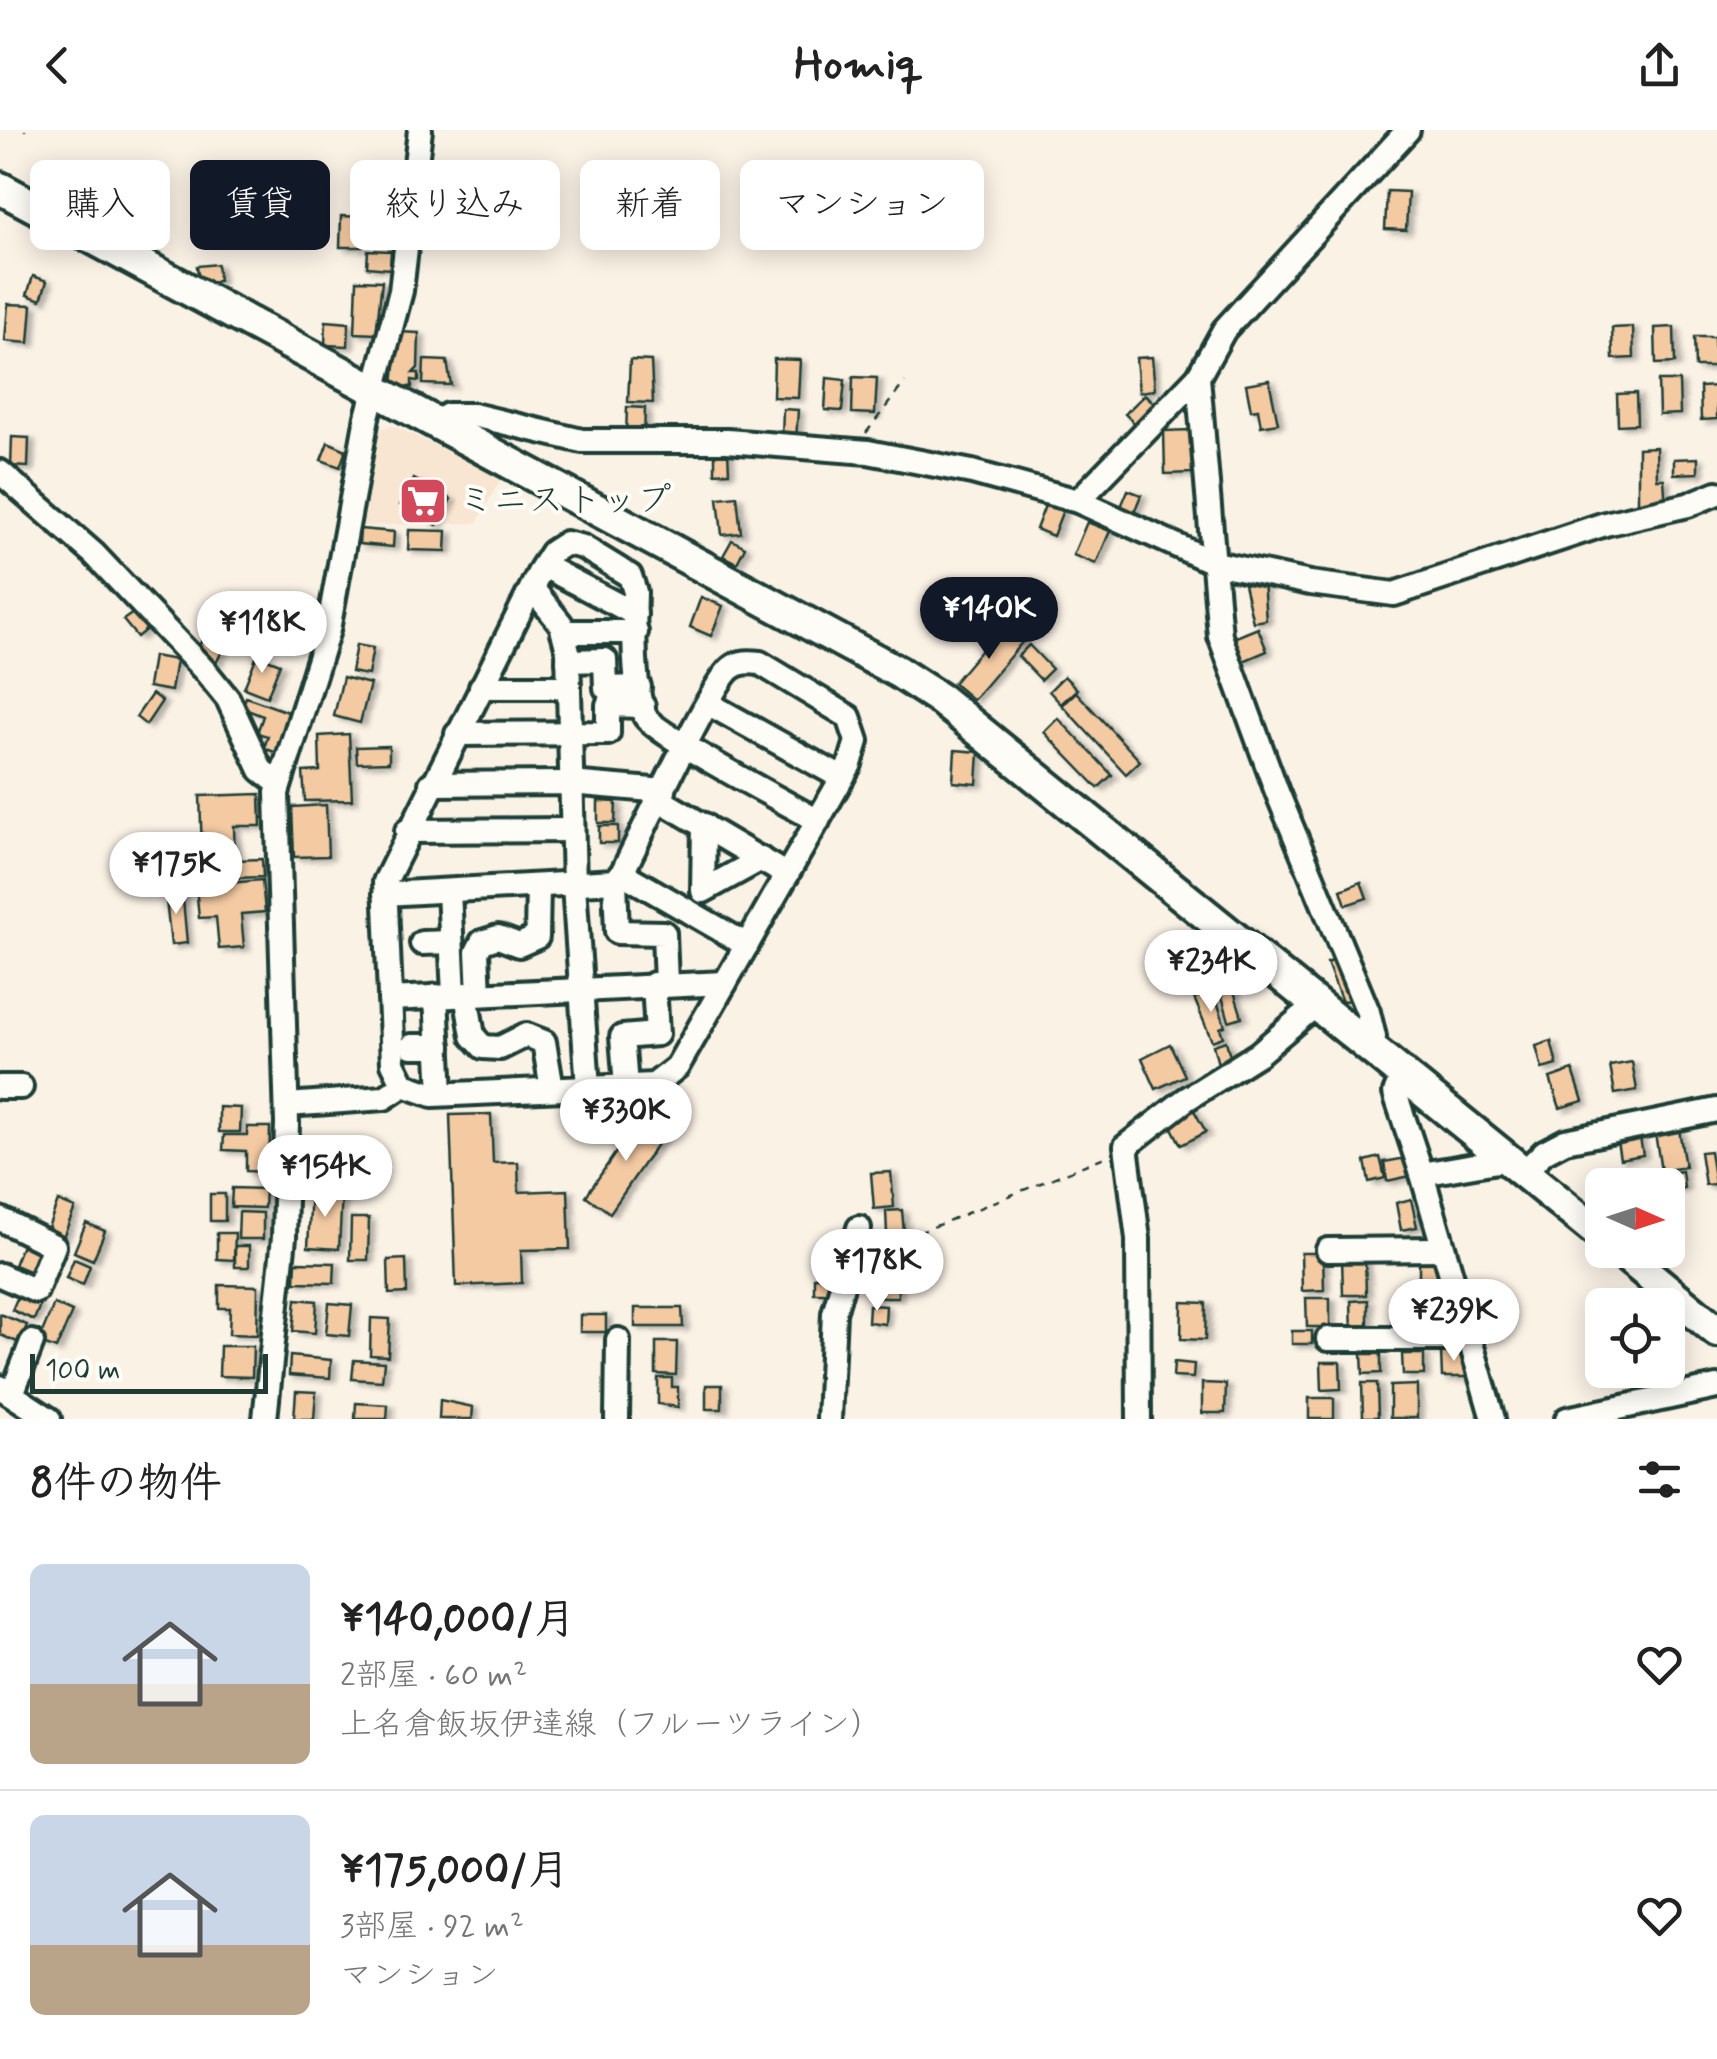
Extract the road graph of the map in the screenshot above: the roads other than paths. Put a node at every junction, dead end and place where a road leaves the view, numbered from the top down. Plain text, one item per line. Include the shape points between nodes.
1 (420, 130) edge
2 (1408, 130) edge
3 (0, 188) edge
4 (1198, 376) junction
5 (374, 392) junction
6 (434, 424) junction
7 (0, 472) edge
8 (1717, 493) edge
9 (1078, 501) junction
10 (1214, 562) junction
11 (544, 566) junction
12 (532, 588) junction
13 (635, 623) junction
14 (563, 632) junction
15 (568, 660) junction
16 (481, 687) junction
17 (569, 687) junction
18 (641, 696) junction
19 (708, 704) junction
20 (570, 732) junction
21 (457, 734) junction
22 (688, 745) junction
23 (842, 778) junction
24 (570, 783) junction
25 (279, 784) junction
26 (431, 784) junction
27 (662, 796) junction
28 (818, 820) junction
29 (704, 826) junction
30 (572, 830) junction
31 (407, 831) junction
32 (761, 859) junction
33 (787, 874) junction
34 (618, 877) junction
35 (574, 885) junction
36 (538, 886) junction
37 (450, 891) junction
38 (386, 894) junction
39 (452, 942) junction
40 (422, 943) dead end
41 (747, 945) junction
42 (725, 983) junction
43 (660, 984) junction
44 (579, 988) junction
45 (459, 995) junction
46 (390, 998) junction
47 (1318, 1003) junction
48 (412, 1046) dead end
49 (439, 1046) junction
50 (1372, 1046) junction
51 (1404, 1073) junction
52 (404, 1085) junction
53 (626, 1086) junction
54 (588, 1088) junction
55 (552, 1089) junction
56 (441, 1094) junction
57 (287, 1106) junction
58 (1717, 1110) edge
59 (1516, 1166) junction
60 (1422, 1174) junction
61 (0, 1219) edge
62 (1585, 1222) edge
63 (859, 1228) dead end
64 (1328, 1250) dead end
65 (1442, 1250) junction
66 (1641, 1268) edge
67 (0, 1275) edge
68 (1717, 1331) edge
69 (1328, 1339) dead end
70 (1469, 1339) junction
71 (618, 1340) dead end
72 (32, 1342) dead end
73 (1717, 1388) edge
74 (6, 1391) edge
75 (49, 1419) edge
76 (265, 1419) edge
77 (617, 1419) edge
78 (829, 1419) edge
79 (1139, 1419) edge
80 (1493, 1419) edge
81 (1567, 1419) edge

1 - 5 street via 401,291
2 - 4 street via 1224,330
3 - 5 main road
4 - 9 street
4 - 10 street
5 - 6 main road
5 - 25 street via 324,646
6 - 9 street via 448,415 473,416 582,441 853,450
6 - 47 main road via 940,700
7 - 25 street via 94,554 206,672 228,699 262,770
8 - 10 street via 1394,594
9 - 10 street
10 - 50 street via 1220,636 1373,1026
11 - 12 street
11 - 13 street
11 - 13 street via 560,545 583,547 630,576
12 - 14 street
12 - 16 street
13 - 14 street
13 - 18 street
14 - 15 street
15 - 17 street
15 - 18 street via 605,660 606,688
16 - 17 street
16 - 21 street
17 - 20 street
18 - 20 street via 608,705 608,733
18 - 22 street via 653,726
19 - 22 street
19 - 23 street
19 - 23 street via 731,668 760,663 849,717 858,741
20 - 21 street
20 - 24 street
21 - 26 street
22 - 27 street
22 - 28 street
23 - 28 street
24 - 26 street
24 - 27 street
24 - 30 street
25 - 57 street
26 - 31 street
27 - 29 street
27 - 34 street
28 - 33 street
29 - 32 street
29 - 32 street via 703,891
30 - 31 street
30 - 35 street
31 - 38 street
32 - 33 street
33 - 41 street
34 - 35 street
34 - 41 street
34 - 43 street via 618,932 664,932
35 - 36 street
35 - 44 street
36 - 37 street
36 - 45 street via 537,937 519,945 498,937 482,942
37 - 38 street
37 - 39 street
38 - 46 street
39 - 40 street
39 - 45 street
41 - 42 street
42 - 43 street
42 - 53 street via 670,1076
43 - 44 street
43 - 53 street via 657,1034 622,1037
44 - 45 street
44 - 54 street
45 - 46 street
45 - 49 street
45 - 55 street via 483,1047 500,1048 526,1035 544,1042
46 - 52 street via 392,1063
47 - 50 main road
47 - 79 street via 1258,1054 1126,1146 1138,1239
48 - 49 street
49 - 56 street
50 - 51 main road
51 - 59 main road
51 - 60 street via 1395,1094
52 - 56 street
52 - 57 street via 384,1098
53 - 54 street
54 - 55 street
55 - 56 street
57 - 76 street via 284,1237
58 - 59 street via 1565,1140
59 - 60 street
59 - 62 main road
60 - 65 street
61 - 67 street via 54,1246 36,1292
63 - 78 street via 834,1313
64 - 65 street
65 - 70 street
66 - 68 main road
69 - 70 street
70 - 80 street
71 - 77 street
72 - 74 street
73 - 81 street
74 - 75 street

